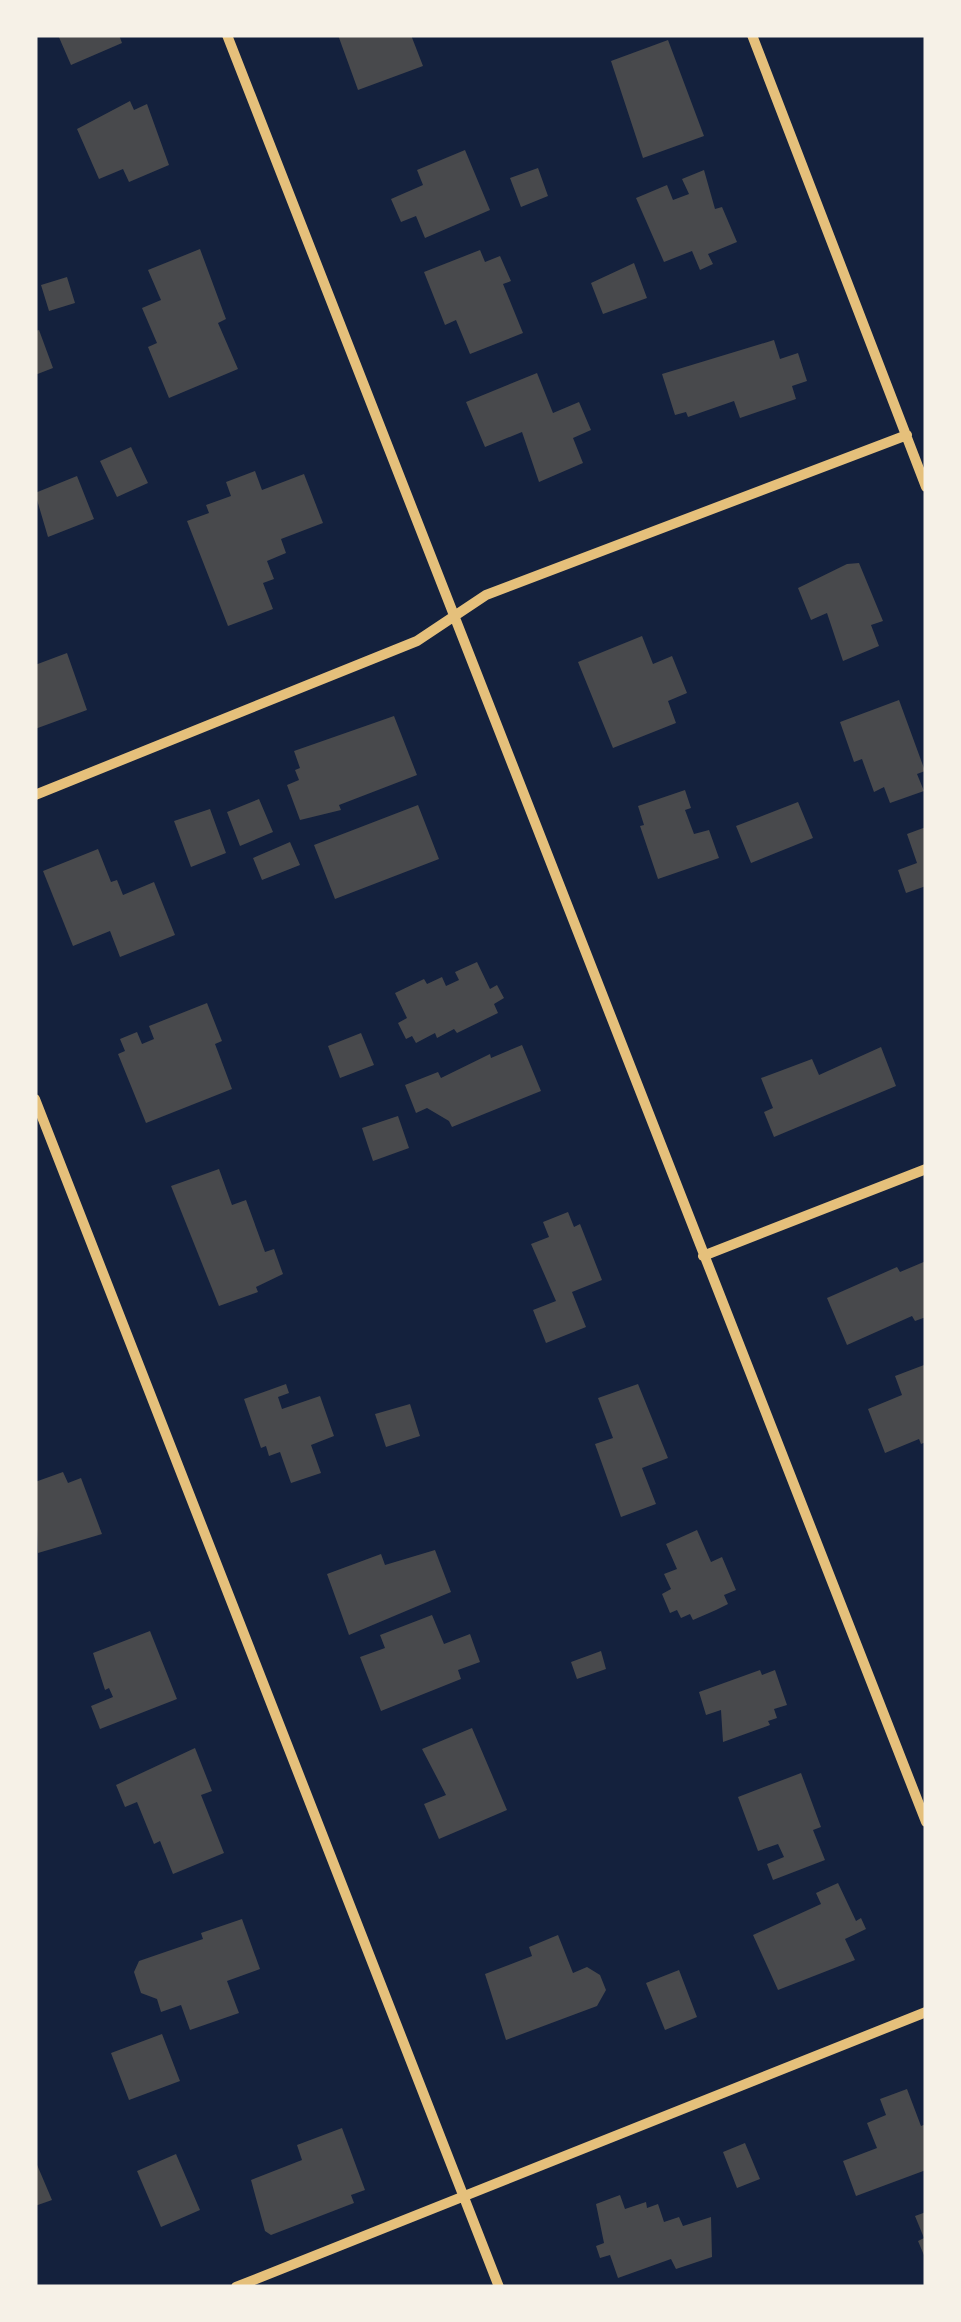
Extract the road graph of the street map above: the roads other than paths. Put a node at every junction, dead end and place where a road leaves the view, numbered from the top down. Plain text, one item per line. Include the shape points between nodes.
1 (227, 35) edge
2 (752, 35) edge
3 (908, 435) junction
4 (926, 487) edge
5 (455, 616) junction
6 (35, 795) edge
7 (35, 1099) edge
8 (926, 1169) edge
9 (703, 1256) junction
10 (926, 1822) edge
11 (926, 2012) edge
12 (464, 2198) junction
13 (236, 2287) edge
14 (499, 2287) edge

1 - 5 street
2 - 3 street
3 - 4 street
3 - 5 street via 486,595
5 - 6 street via 417,641
5 - 9 street
7 - 12 street
8 - 9 street
9 - 10 street
11 - 12 street
12 - 13 street
12 - 14 street

